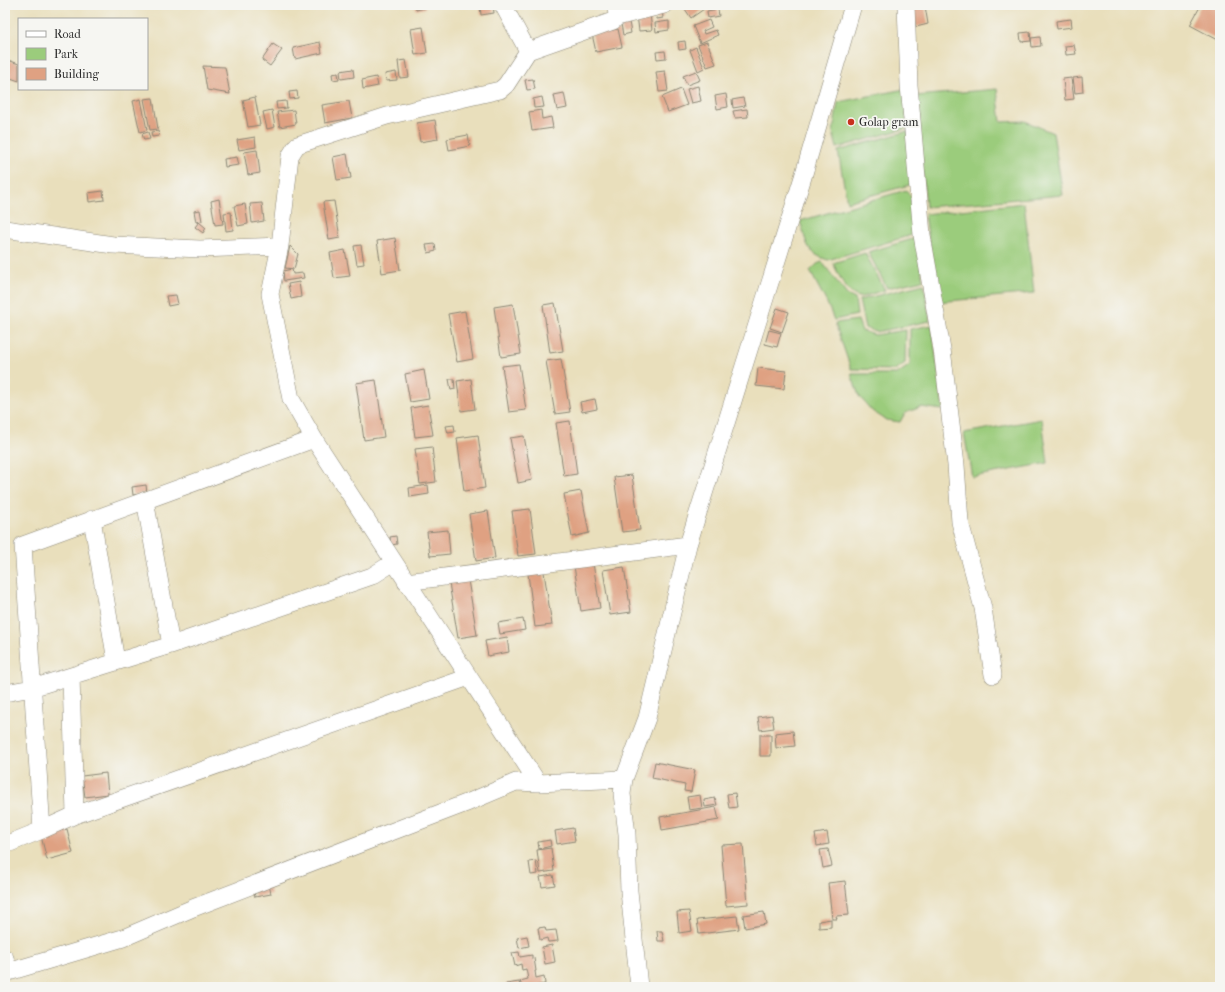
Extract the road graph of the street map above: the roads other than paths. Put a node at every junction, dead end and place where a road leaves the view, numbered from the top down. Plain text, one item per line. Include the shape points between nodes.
1 (503, 5) edge
2 (664, 5) edge
3 (853, 5) edge
4 (906, 5) edge
5 (616, 11) edge
6 (528, 51) junction
7 (5, 229) edge
8 (280, 246) junction
9 (314, 439) junction
10 (146, 500) junction
11 (92, 520) junction
12 (688, 545) junction
13 (394, 562) junction
14 (406, 582) junction
15 (171, 645) junction
16 (116, 661) junction
17 (993, 675) dead end
18 (71, 676) junction
19 (469, 677) junction
20 (32, 688) junction
21 (5, 693) edge
22 (624, 779) junction
23 (538, 783) junction
24 (75, 815) junction
25 (42, 830) junction
26 (5, 845) edge
27 (6, 967) edge
28 (639, 987) edge

1 - 6 street
2 - 5 street
3 - 12 street via 803,176
4 - 17 street via 909,85 922,235 942,349 960,522 983,608
5 - 6 street via 613,21
6 - 8 street via 500,90 387,116 297,145 290,156
7 - 8 street via 113,245 200,249
8 - 9 street via 270,294 291,399
9 - 10 street
9 - 13 street
10 - 11 street
10 - 15 street
11 - 16 street
11 - 20 street via 23,545
12 - 14 street
12 - 22 street via 647,718
13 - 14 street
13 - 15 street via 372,576
14 - 19 street
15 - 16 street
16 - 18 street
18 - 20 street
18 - 24 street
19 - 23 street
19 - 24 street
20 - 21 street
20 - 25 street
22 - 23 street
22 - 28 street via 622,794
23 - 27 street via 516,782 193,908 123,938
24 - 25 street
25 - 26 street

